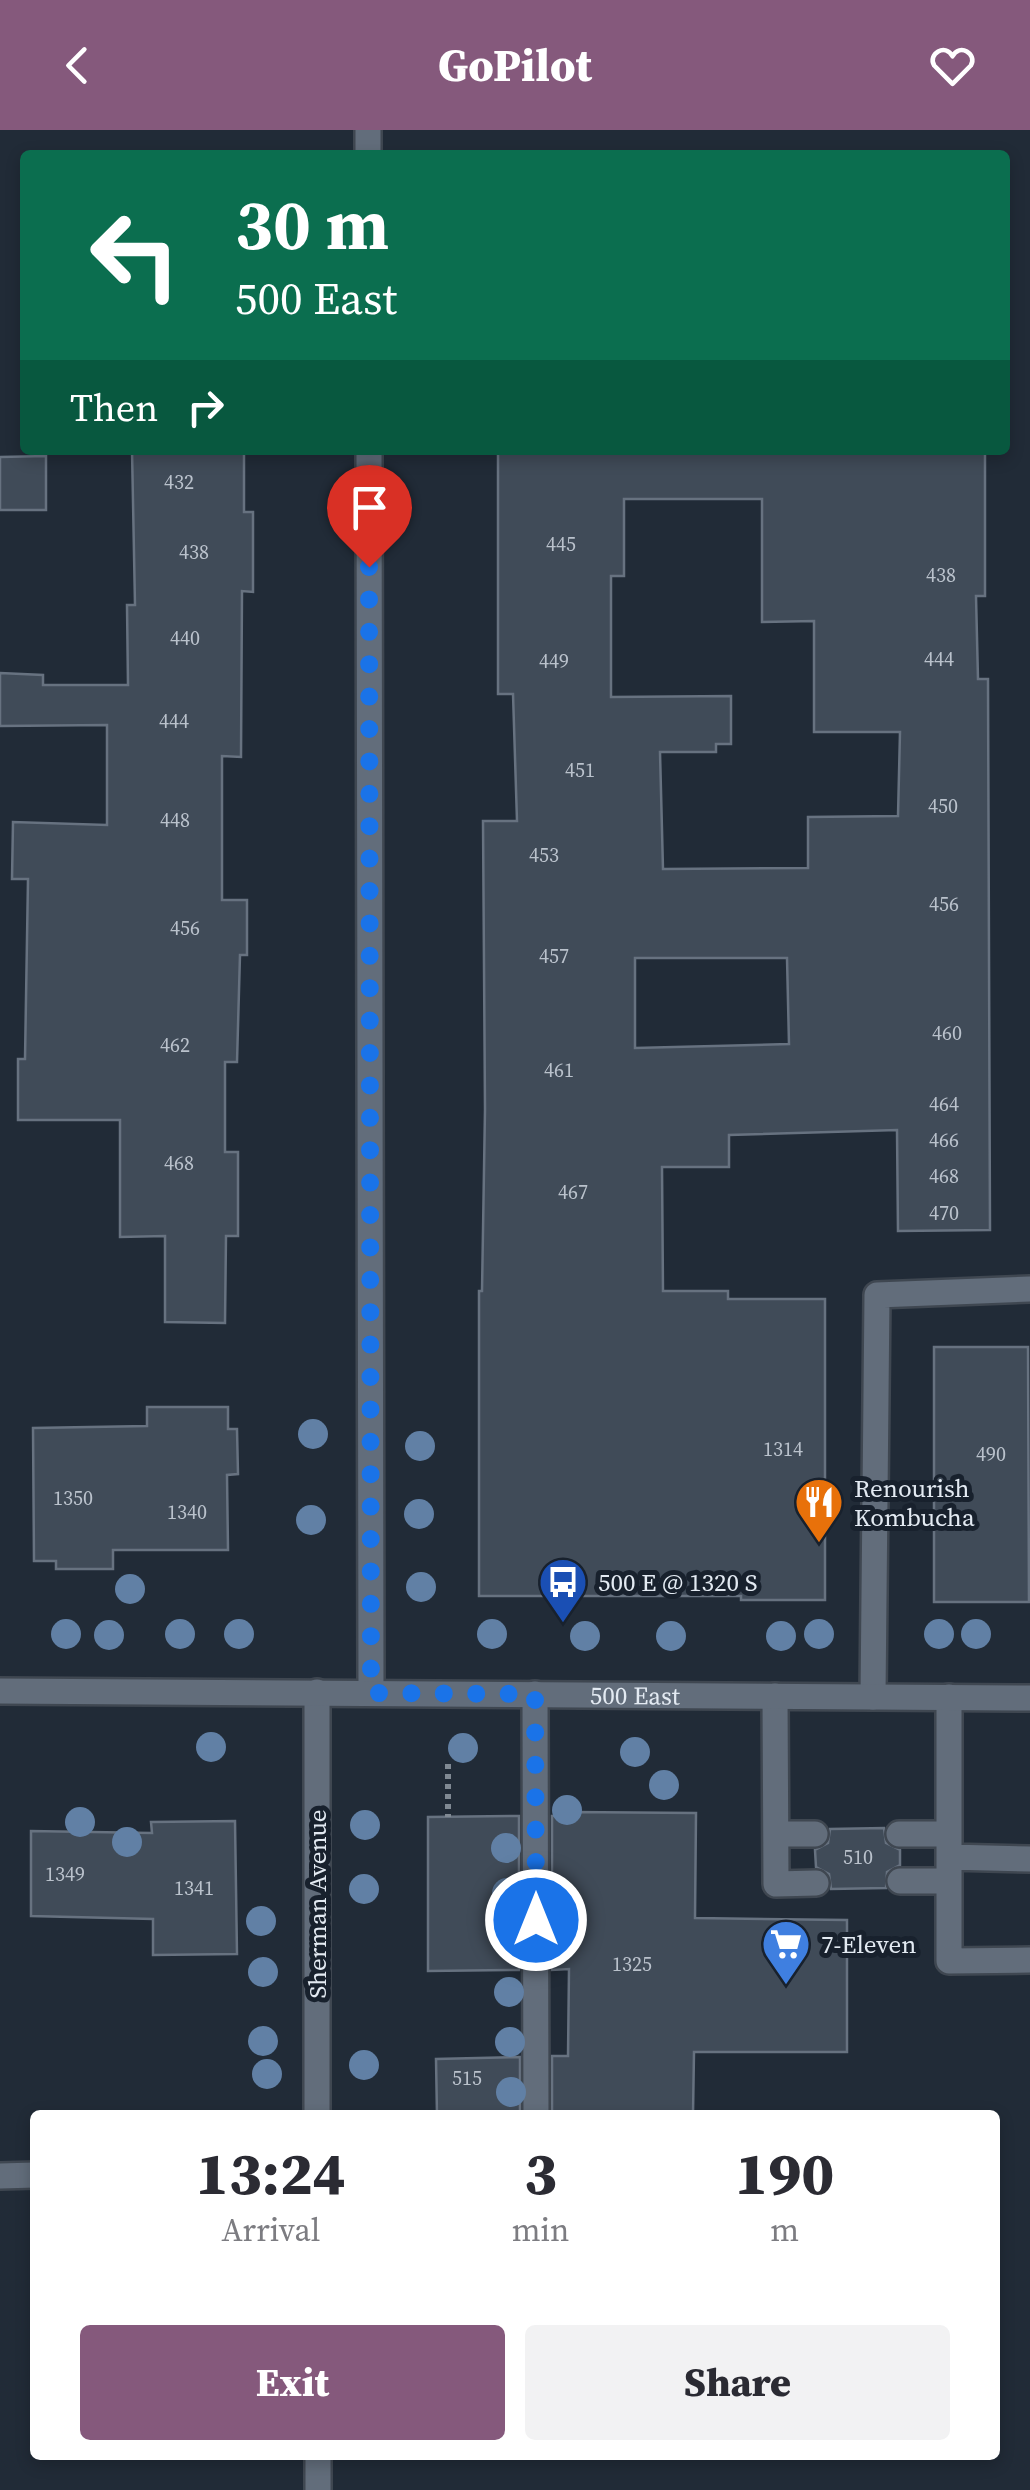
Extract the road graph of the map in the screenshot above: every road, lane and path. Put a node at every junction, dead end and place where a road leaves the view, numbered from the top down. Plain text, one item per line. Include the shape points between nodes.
1 (369, 455) edge
2 (1030, 1289) edge
3 (0, 1691) edge
4 (317, 1692) junction
5 (371, 1693) junction
6 (535, 1694) junction
7 (774, 1696) junction
8 (873, 1697) junction
9 (948, 1697) junction
10 (1030, 1698) edge
11 (448, 1764) dead end
12 (448, 1817) dead end
13 (776, 1834) junction
14 (815, 1834) dead end
15 (899, 1834) dead end
16 (949, 1857) junction
17 (1030, 1859) edge
18 (900, 1881) dead end
19 (816, 1883) dead end
20 (1030, 1960) edge
21 (317, 2110) edge
22 (536, 2110) edge
23 (0, 2176) edge
24 (30, 2176) edge
25 (318, 2460) edge
26 (318, 2490) edge

1 - 5 street
2 - 8 street via 877,1296
3 - 4 street, 500 East
4 - 5 street, 500 East
4 - 21 street, Sherman Avenue
5 - 6 street, 500 East
6 - 7 street, 500 East
6 - 22 street
7 - 8 street, 500 East
7 - 13 street
8 - 9 street, 500 East
9 - 10 street, 500 East
9 - 16 street
11 - 12 path
13 - 14 street
13 - 19 street via 776,1884
15 - 16 street
16 - 17 street
16 - 18 street
16 - 20 street via 950,1961
23 - 24 street
25 - 26 street

